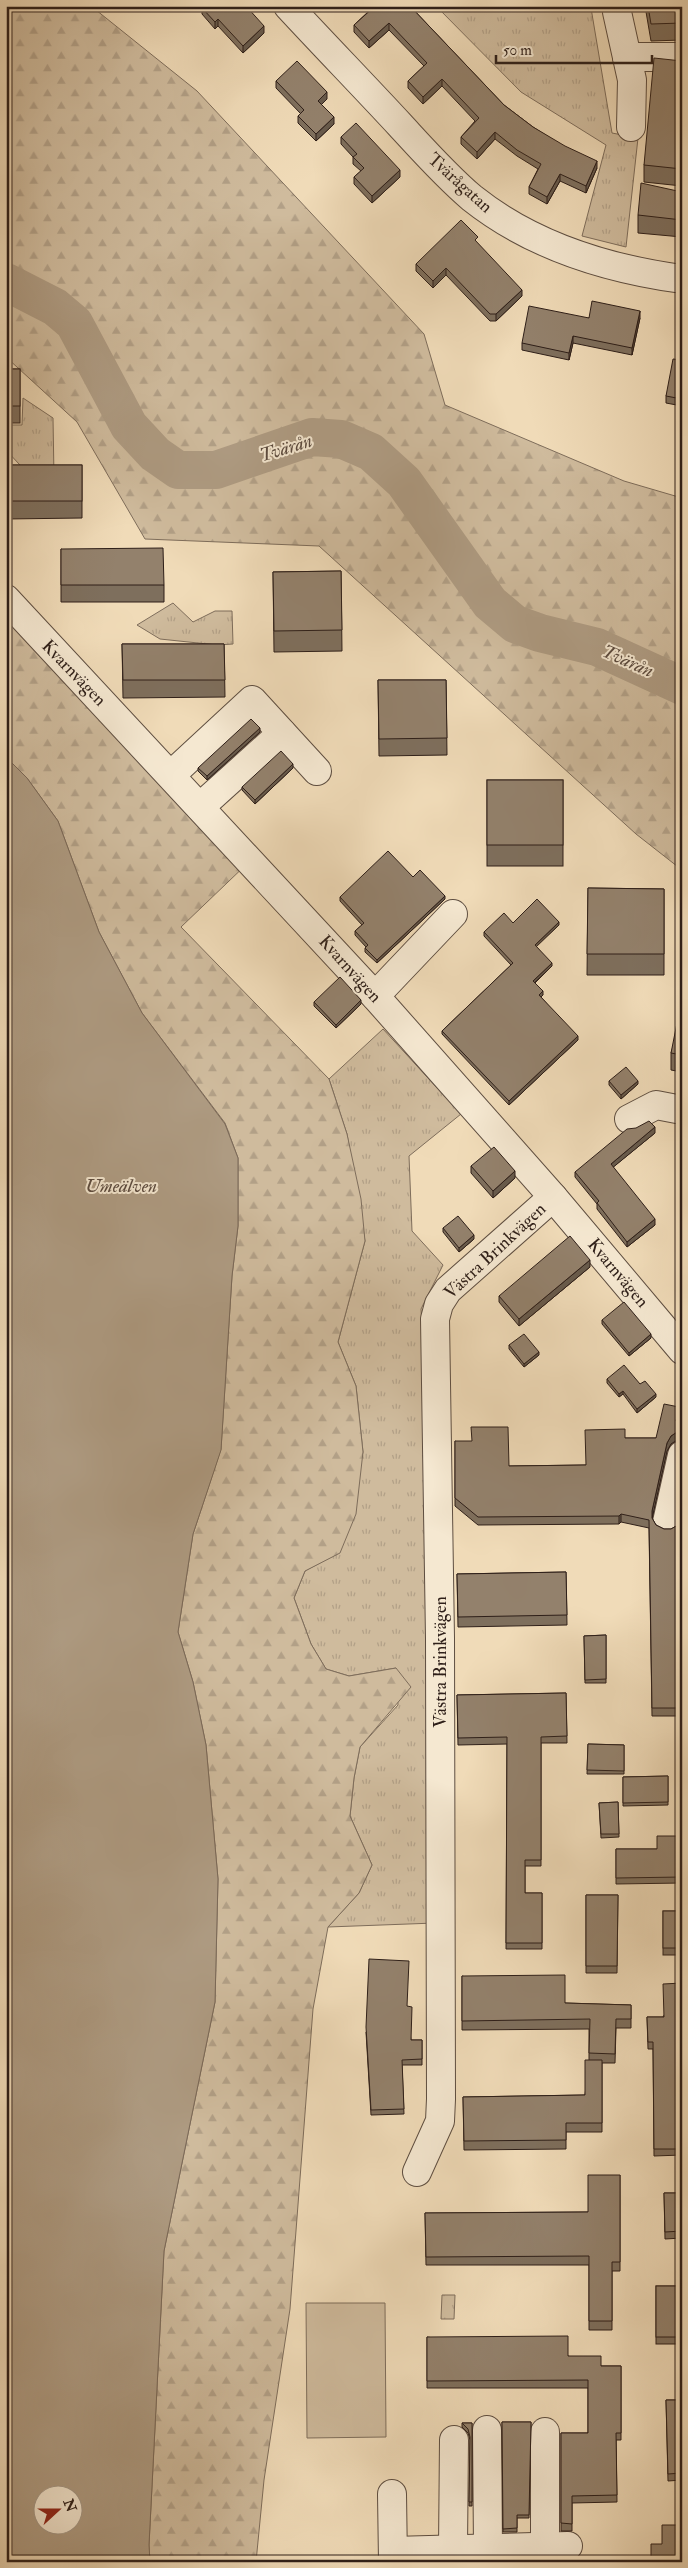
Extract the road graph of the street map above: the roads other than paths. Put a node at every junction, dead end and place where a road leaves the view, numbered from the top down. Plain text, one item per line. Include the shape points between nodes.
1 (288, 6) edge
2 (617, 12) dead end
3 (627, 57) junction
4 (682, 57) edge
5 (631, 127) dead end
6 (682, 279) edge
7 (6, 599) edge
8 (282, 733) junction
9 (317, 771) dead end
10 (171, 775) junction
11 (200, 807) junction
12 (453, 914) dead end
13 (375, 996) junction
14 (682, 1110) edge
15 (629, 1119) dead end
16 (554, 1197) junction
17 (682, 1350) edge
18 (682, 1455) edge
19 (667, 1522) dead end
20 (417, 2172) dead end
21 (487, 2430) dead end
22 (545, 2432) dead end
23 (454, 2440) dead end
24 (392, 2494) dead end
25 (488, 2548) junction
26 (453, 2549) junction
27 (393, 2556) edge

1 - 6 street, Tvärågatan via 446,174 492,212 575,254
2 - 3 street
3 - 4 street
3 - 5 street via 632,80
7 - 10 street, Kvarnvägen
8 - 9 street
8 - 10 street via 252,700
8 - 11 street
10 - 11 street, Kvarnvägen
11 - 13 street, Kvarnvägen
12 - 13 street
13 - 16 street, Kvarnvägen
14 - 15 street via 656,1105
16 - 17 street, Kvarnvägen
16 - 20 street, Västra Brinkvägen via 448,1290 439,1304 436,1319 441,2099 440,2121
18 - 19 street
21 - 25 street
22 - 25 street via 556,2546
23 - 26 street
24 - 27 street
25 - 26 street
26 - 27 street

